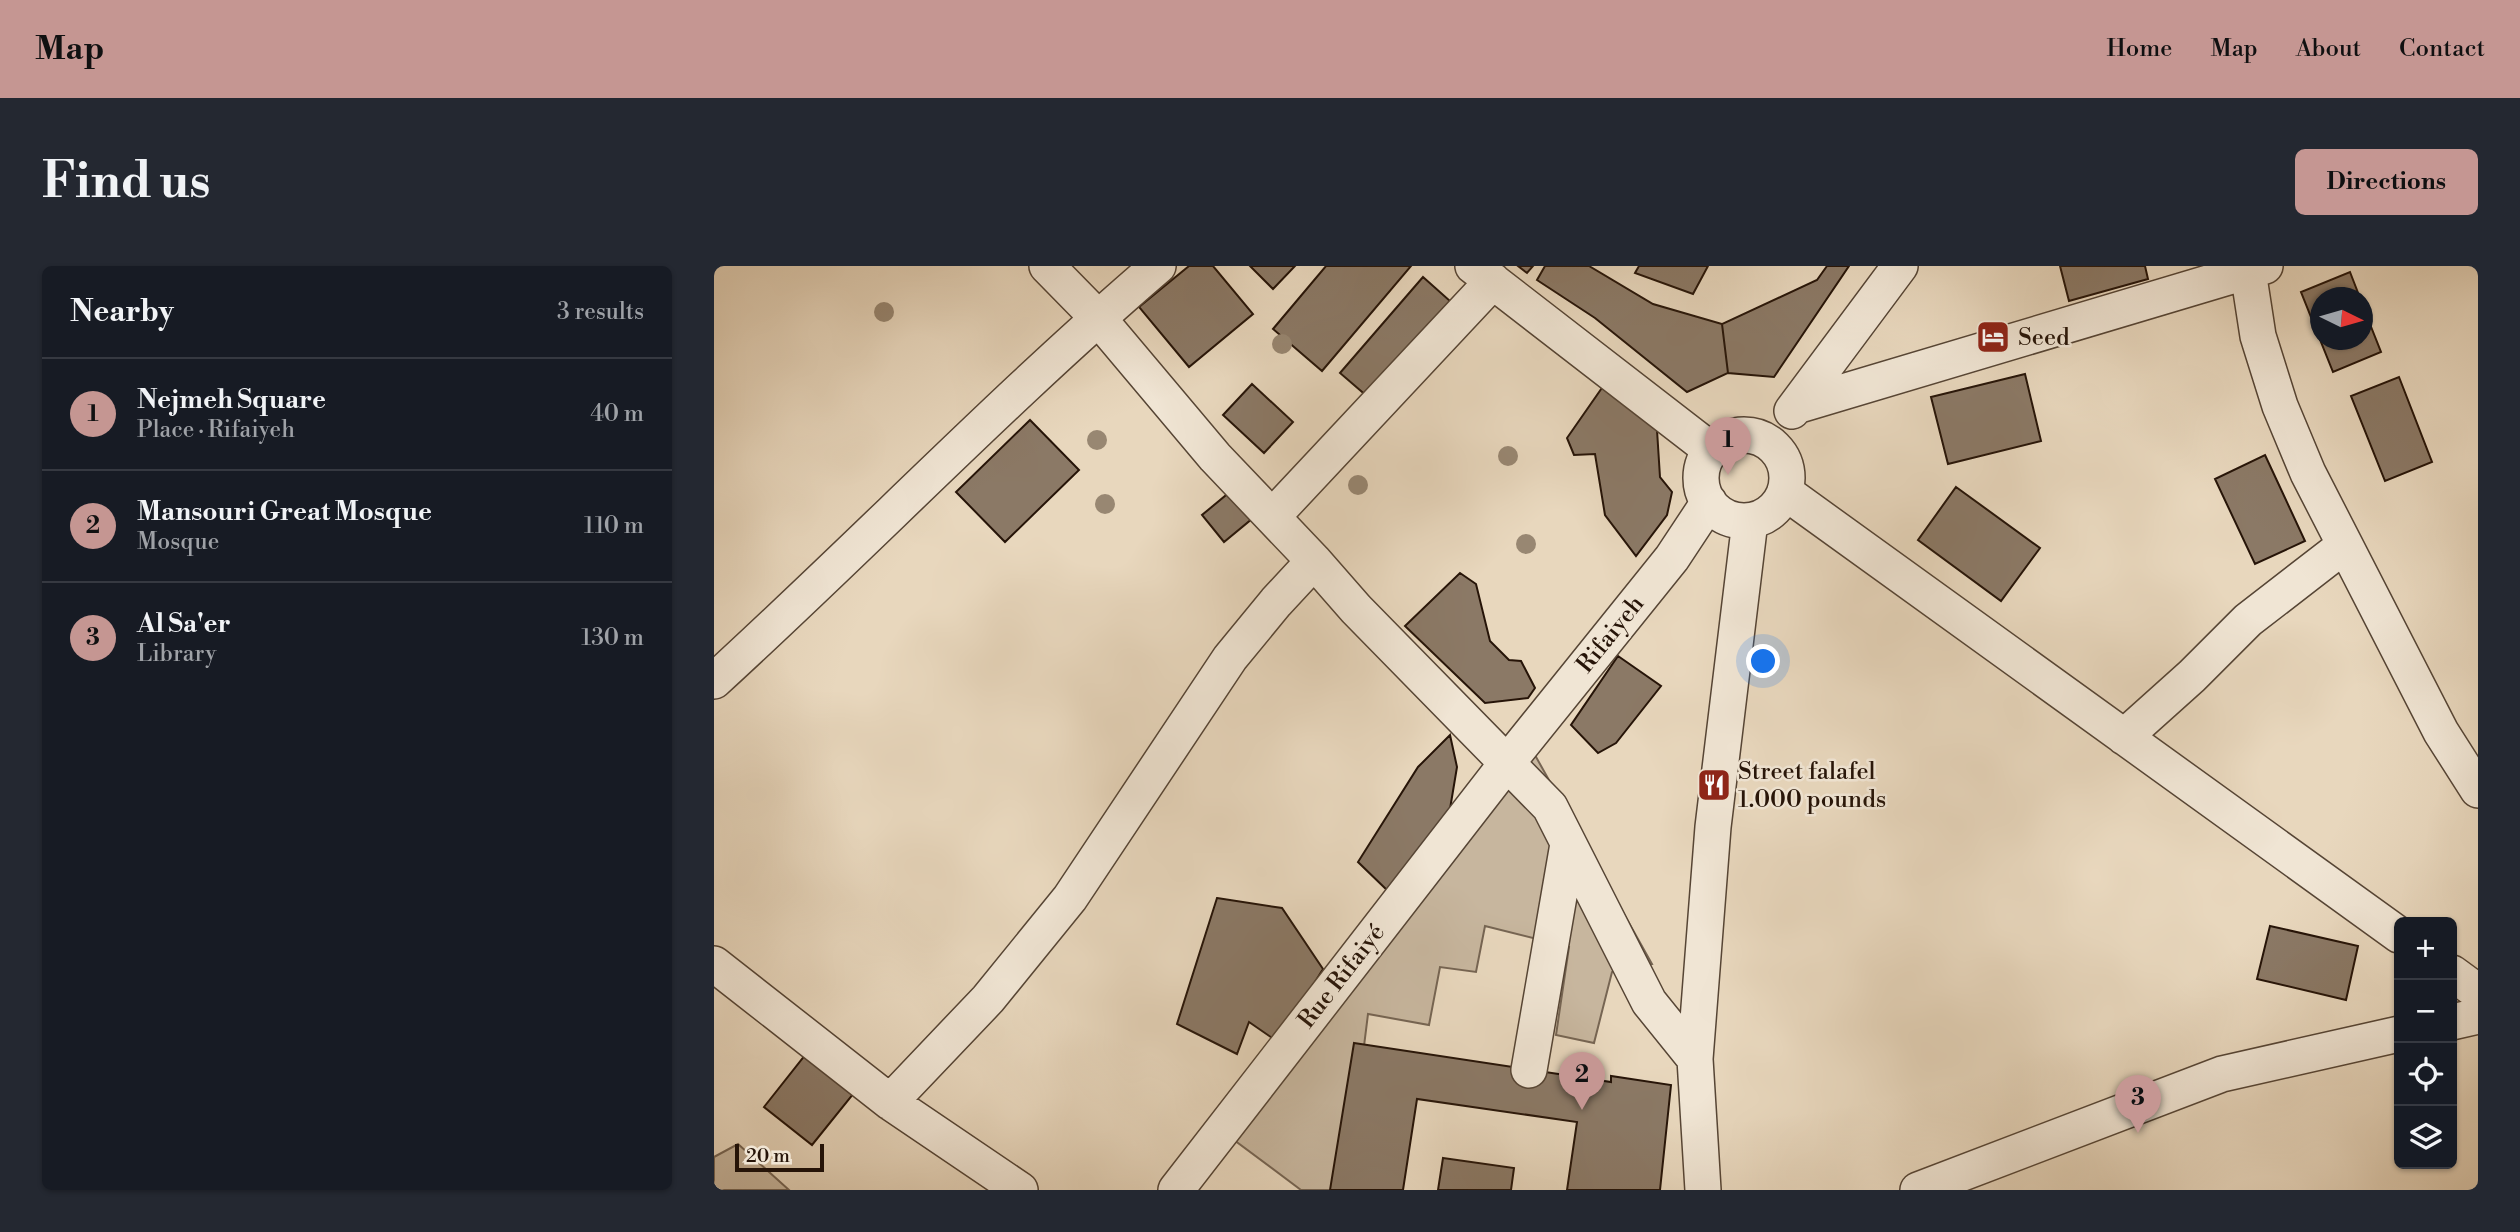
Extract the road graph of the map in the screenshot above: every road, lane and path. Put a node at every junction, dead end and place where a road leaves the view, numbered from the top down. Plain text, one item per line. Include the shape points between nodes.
1 (1047, 266) edge
2 (1158, 266) edge
3 (1900, 266) edge
4 (2257, 269) edge
5 (1483, 274) edge
6 (1098, 318) junction
7 (1796, 405) junction
8 (1770, 443) junction
9 (1711, 450) junction
10 (1785, 492) junction
11 (1709, 502) junction
12 (1272, 517) junction
13 (1750, 521) junction
14 (2345, 545) junction
15 (1314, 561) junction
16 (714, 681) edge
17 (2124, 737) junction
18 (1507, 763) junction
19 (2478, 790) edge
20 (1569, 844) junction
21 (2394, 931) edge
22 (714, 964) edge
23 (2472, 991) edge
24 (2457, 1014) edge
25 (2394, 1035) edge
26 (1695, 1059) junction
27 (1529, 1070) dead end
28 (890, 1102) junction
29 (1020, 1190) edge
30 (1176, 1190) edge
31 (1703, 1190) edge
32 (1918, 1190) edge

1 - 6 street
2 - 6 street
3 - 7 street
4 - 7 street
4 - 14 street via 2258,335 2280,406
5 - 9 street
5 - 12 street
6 - 12 street
6 - 16 street
7 - 8 street
8 - 9 street via 1746,434 1721,441
8 - 10 street via 1786,465
9 - 11 street via 1701,475
10 - 13 street via 1772,511
10 - 17 street
11 - 13 street via 1727,518
11 - 18 street, Rifaiyeh via 1672,558
12 - 15 street
13 - 26 street via 1713,827
14 - 17 street via 2248,620
14 - 19 street via 2441,732
15 - 18 street
15 - 28 street via 1230,658 1070,898 988,999
17 - 21 street
18 - 20 street via 1550,807
18 - 30 street, Rue Rifaiyé
20 - 26 street via 1648,1002
20 - 27 street
22 - 28 street
23 - 24 street
25 - 32 street via 2222,1074
26 - 31 street
28 - 29 street

